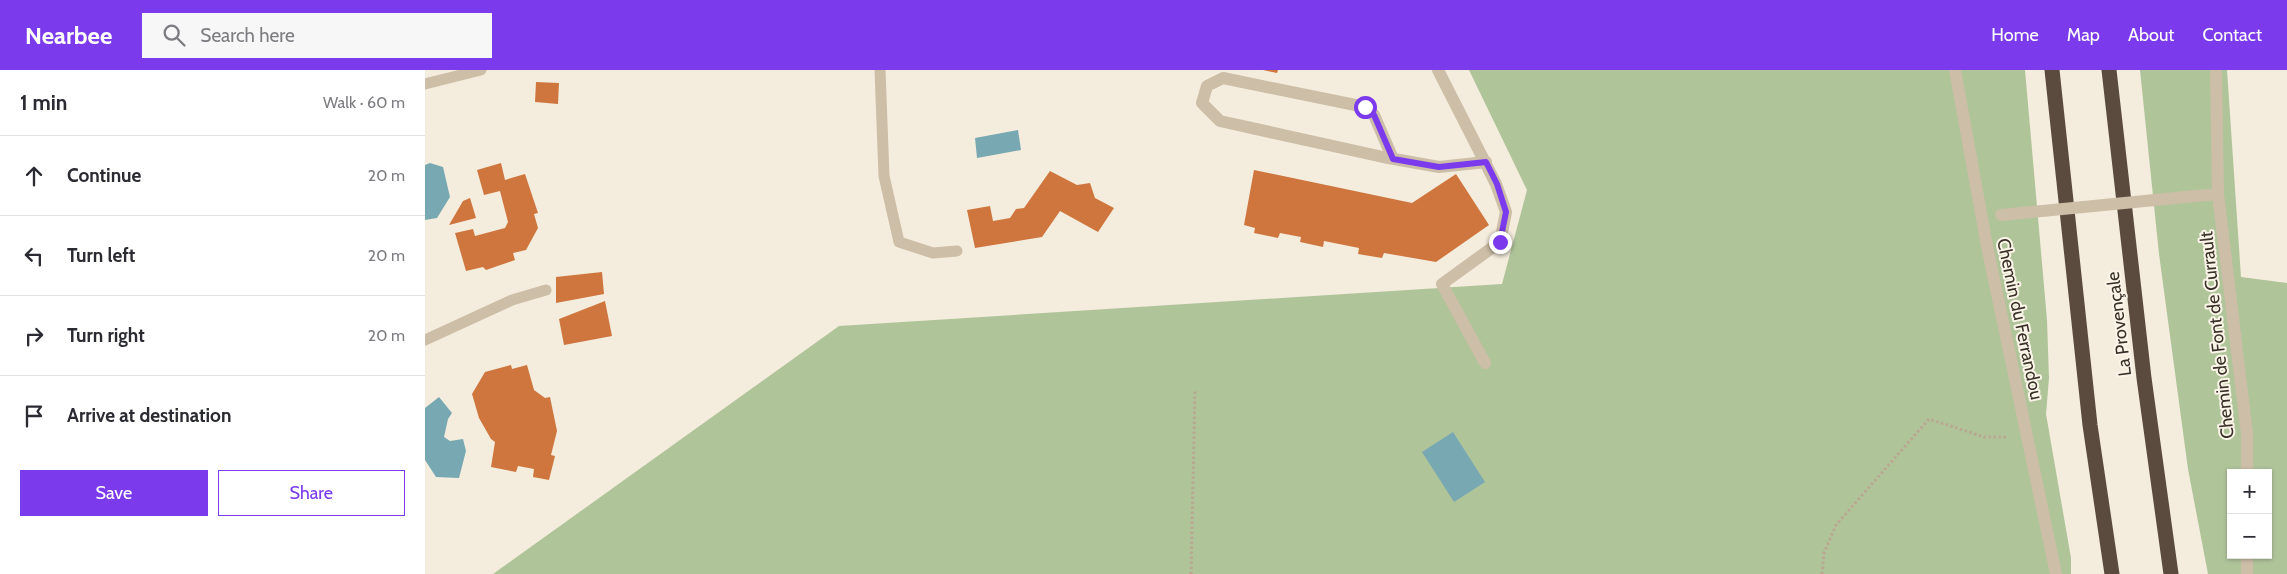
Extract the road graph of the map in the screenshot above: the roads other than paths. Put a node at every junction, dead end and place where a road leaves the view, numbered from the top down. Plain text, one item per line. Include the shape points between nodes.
1 (481, 70) edge
2 (880, 70) edge
3 (1438, 70) edge
4 (1955, 70) edge
5 (2052, 70) edge
6 (2109, 70) edge
7 (2216, 70) edge
8 (425, 84) edge
9 (1393, 159) junction
10 (1486, 162) junction
11 (2219, 194) junction
12 (1981, 217) junction
13 (957, 252) dead end
14 (545, 290) dead end
15 (425, 340) edge
16 (1485, 364) dead end
17 (2247, 469) edge
18 (2247, 559) edge
19 (2056, 574) edge
20 (2112, 574) edge
21 (2171, 574) edge
22 (2247, 574) edge

1 - 8 lane
2 - 13 lane via 884,176 899,242 933,253
3 - 10 street
4 - 12 street, Chemin du Ferrandou
5 - 20 highway via 2091,425
6 - 21 highway, La Provençale via 2143,378
7 - 11 street, Chemin de Font de Currault
9 - 9 street via 1220,121 1203,103 1207,86 1223,78 1365,107 1374,115
9 - 10 street via 1439,167
10 - 16 street via 1506,212 1500,242 1442,284
11 - 12 street, bridge
11 - 17 street, Chemin de Font de Currault via 2247,434
12 - 19 street, Chemin du Ferrandou
14 - 15 lane via 512,300
18 - 22 street

